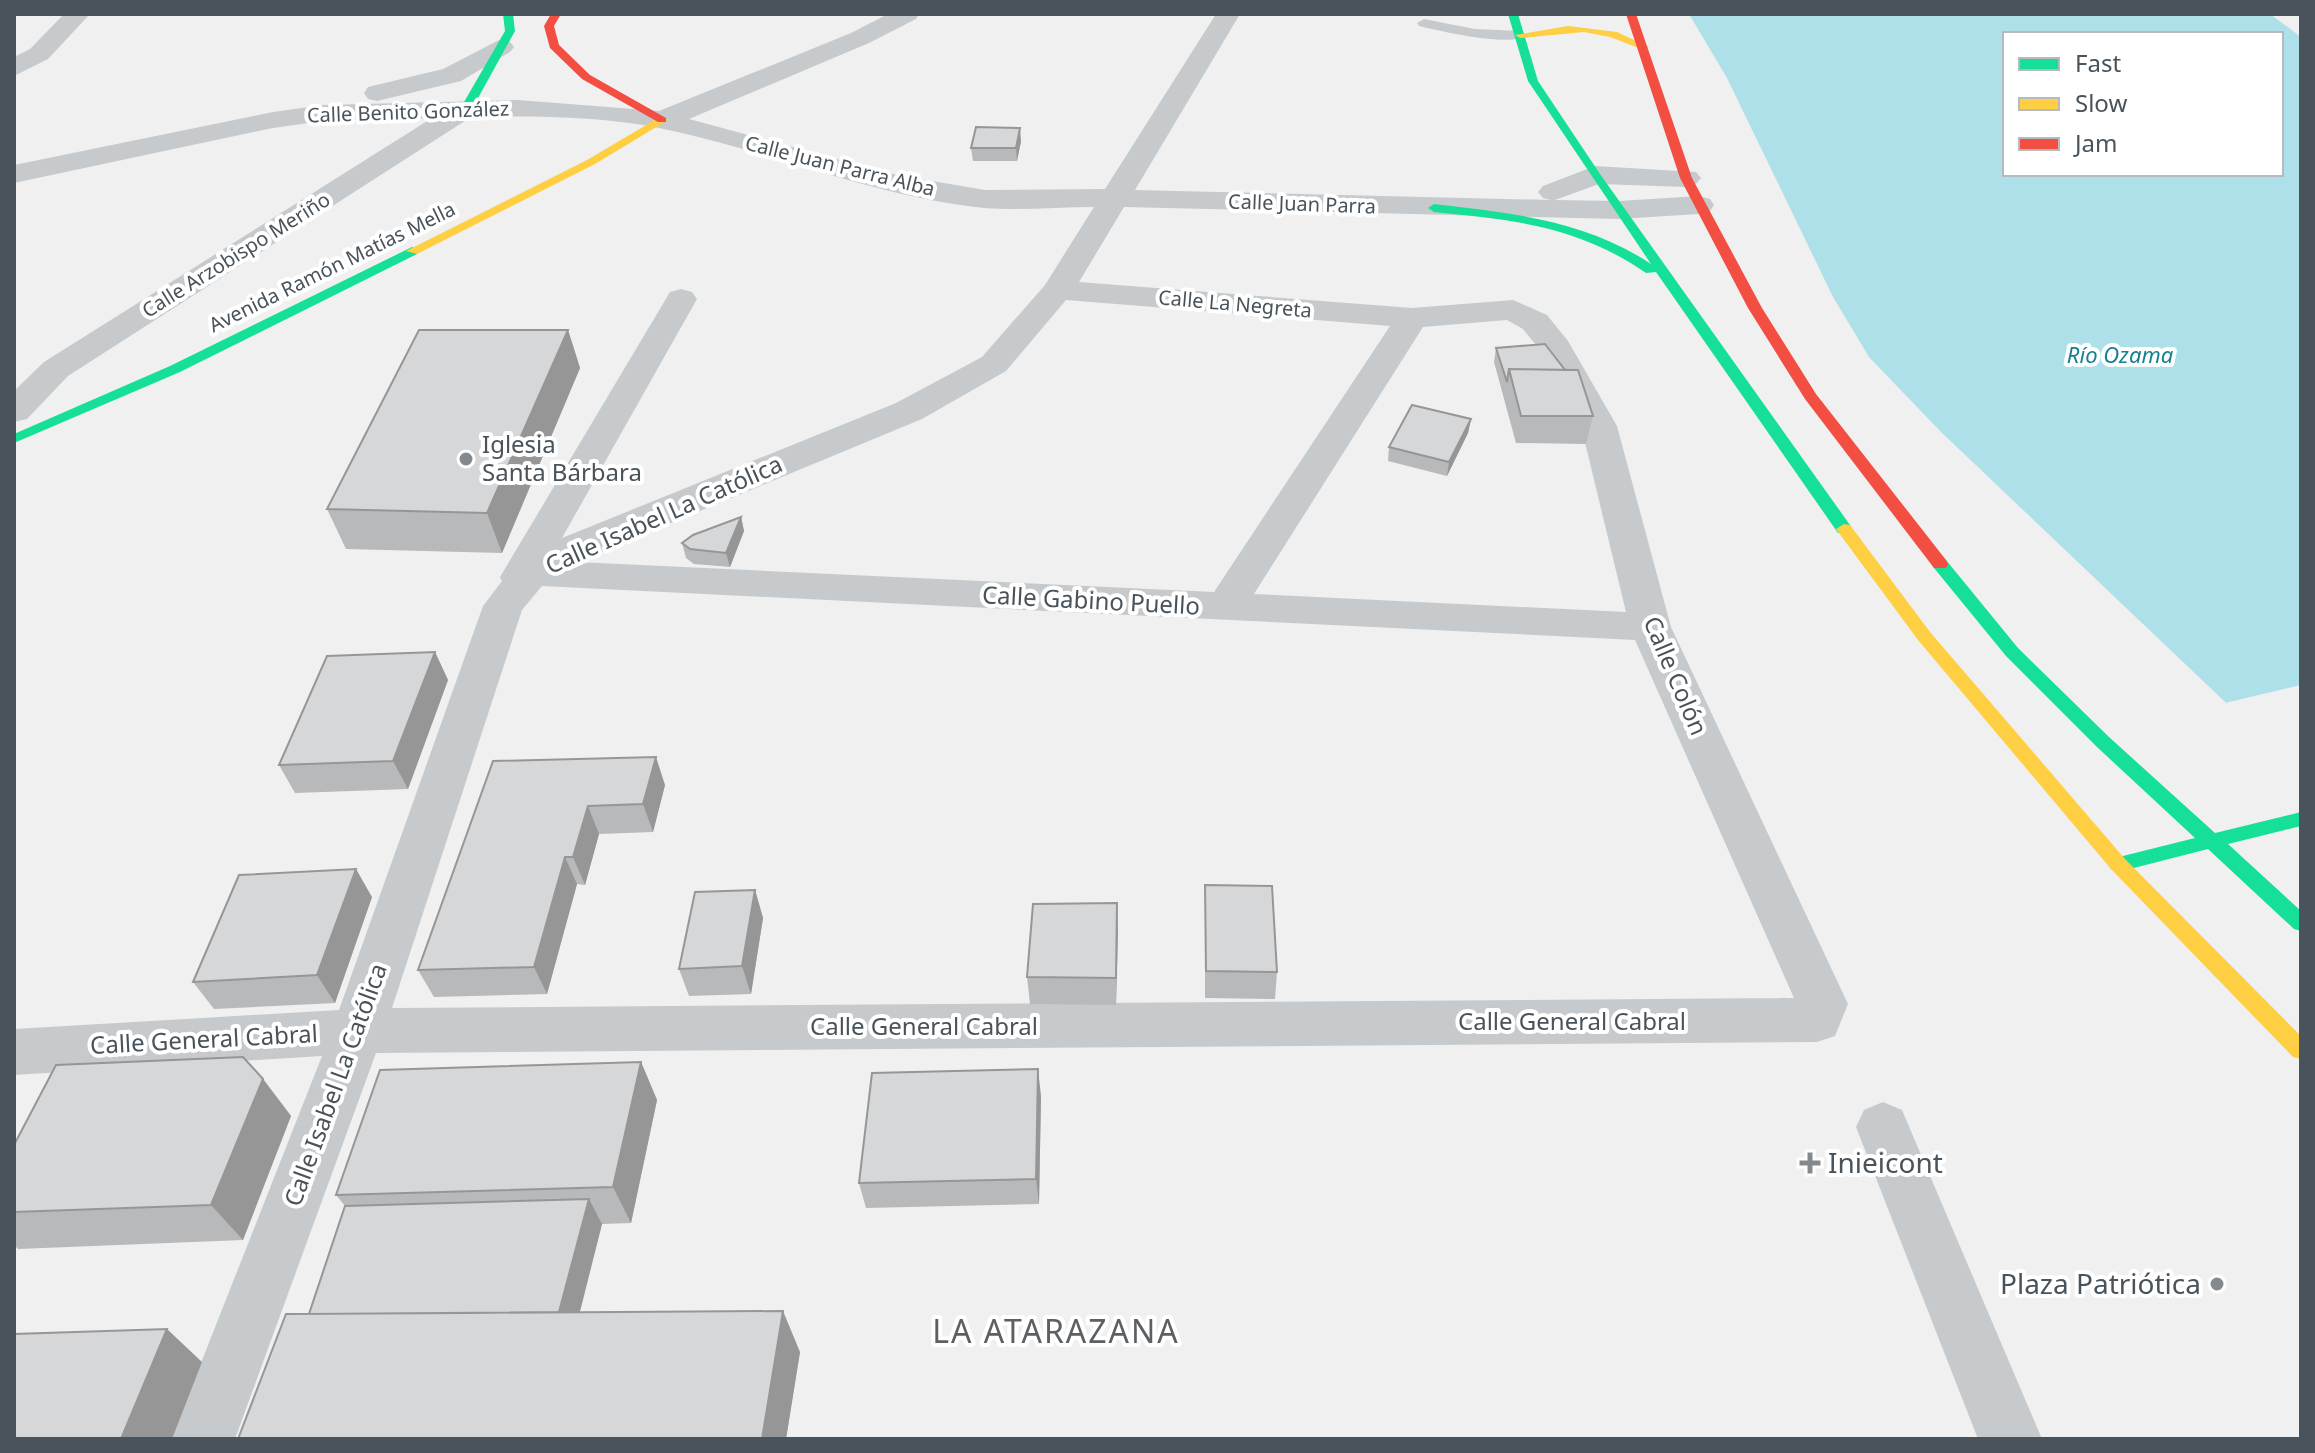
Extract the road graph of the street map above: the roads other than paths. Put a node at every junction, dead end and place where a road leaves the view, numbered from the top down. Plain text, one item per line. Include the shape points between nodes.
1 (78, 14) edge
2 (508, 14) edge
3 (556, 14) edge
4 (907, 14) edge
5 (1228, 14) edge
6 (1513, 14) edge
7 (1631, 14) edge
8 (1424, 23) dead end
9 (1520, 35) junction
10 (501, 47) junction
11 (1644, 47) junction
12 (14, 68) edge
13 (466, 109) junction
14 (273, 120) junction
15 (662, 120) junction
16 (14, 174) edge
17 (1595, 175) junction
18 (1686, 178) junction
19 (1115, 198) junction
20 (1699, 205) junction
21 (1488, 207) junction
22 (1434, 208) junction
23 (1619, 210) junction
24 (1058, 290) junction
25 (1677, 293) junction
26 (681, 299) dead end
27 (1412, 318) junction
28 (14, 411) edge
29 (14, 439) edge
30 (531, 573) junction
31 (503, 606) junction
32 (1225, 607) junction
33 (1650, 627) junction
34 (2295, 820) edge
35 (2212, 843) junction
36 (2118, 864) junction
37 (2301, 923) edge
38 (1822, 1004) joint
39 (358, 1031) junction
40 (2301, 1050) edge
41 (14, 1052) edge
42 (1883, 1127) dead end
43 (203, 1439) edge
44 (2010, 1439) edge

1 - 12 street via 39,54
2 - 10 main road via 510,31
3 - 15 main road via 549,26 559,53 586,77
4 - 15 street via 834,50
5 - 19 street, Calle Isabel La Católica
6 - 9 main road
7 - 11 main road
8 - 9 lane
9 - 11 main road via 1568,26 1599,27
9 - 17 main road via 1533,81
10 - 13 main road
10 - 14 street via 452,75
11 - 18 main road
13 - 14 street, Calle Benito González via 323,113
13 - 15 street, Calle Benito González
13 - 28 street, Calle Arzobispo Meriño via 56,369
14 - 16 street, Calle Benito González
15 - 19 street, Calle Juan Parra Alba via 895,183 985,199
15 - 29 main road, Avenida Ramón Matías Mella via 591,162 175,369
17 - 18 street, Calle Juan Parra
17 - 21 street, Calle Juan Parra
17 - 23 main road
18 - 20 main road
19 - 22 street, Calle Juan Parra
19 - 24 street, Calle Isabel La Católica
20 - 23 street, Calle Juan Parra
20 - 35 main road via 1810,396 1894,508 2012,652
21 - 22 street, Calle Juan Parra
21 - 23 street, Calle Juan Parra
22 - 25 main road via 1557,223 1640,260
23 - 25 main road
24 - 27 street, Calle La Negreta
24 - 30 street, Calle Isabel La Católica via 994,364 909,411 569,550
25 - 36 main road via 1924,636
26 - 31 street
27 - 32 street
27 - 33 street, Calle Colón via 1513,310 1535,322 1551,341 1599,426
30 - 31 street, Calle Isabel La Católica
30 - 32 street, Calle Gabino Puello
31 - 39 street, Calle Isabel La Católica
32 - 33 street, Calle Gabino Puello
33 - 38 street, Calle Colón
34 - 35 main road
35 - 36 main road
35 - 37 main road
36 - 40 main road
38 - 39 street, Calle General Cabral via 1817,1020
39 - 41 street, Calle General Cabral
39 - 43 street, Calle Isabel La Católica
42 - 44 street

